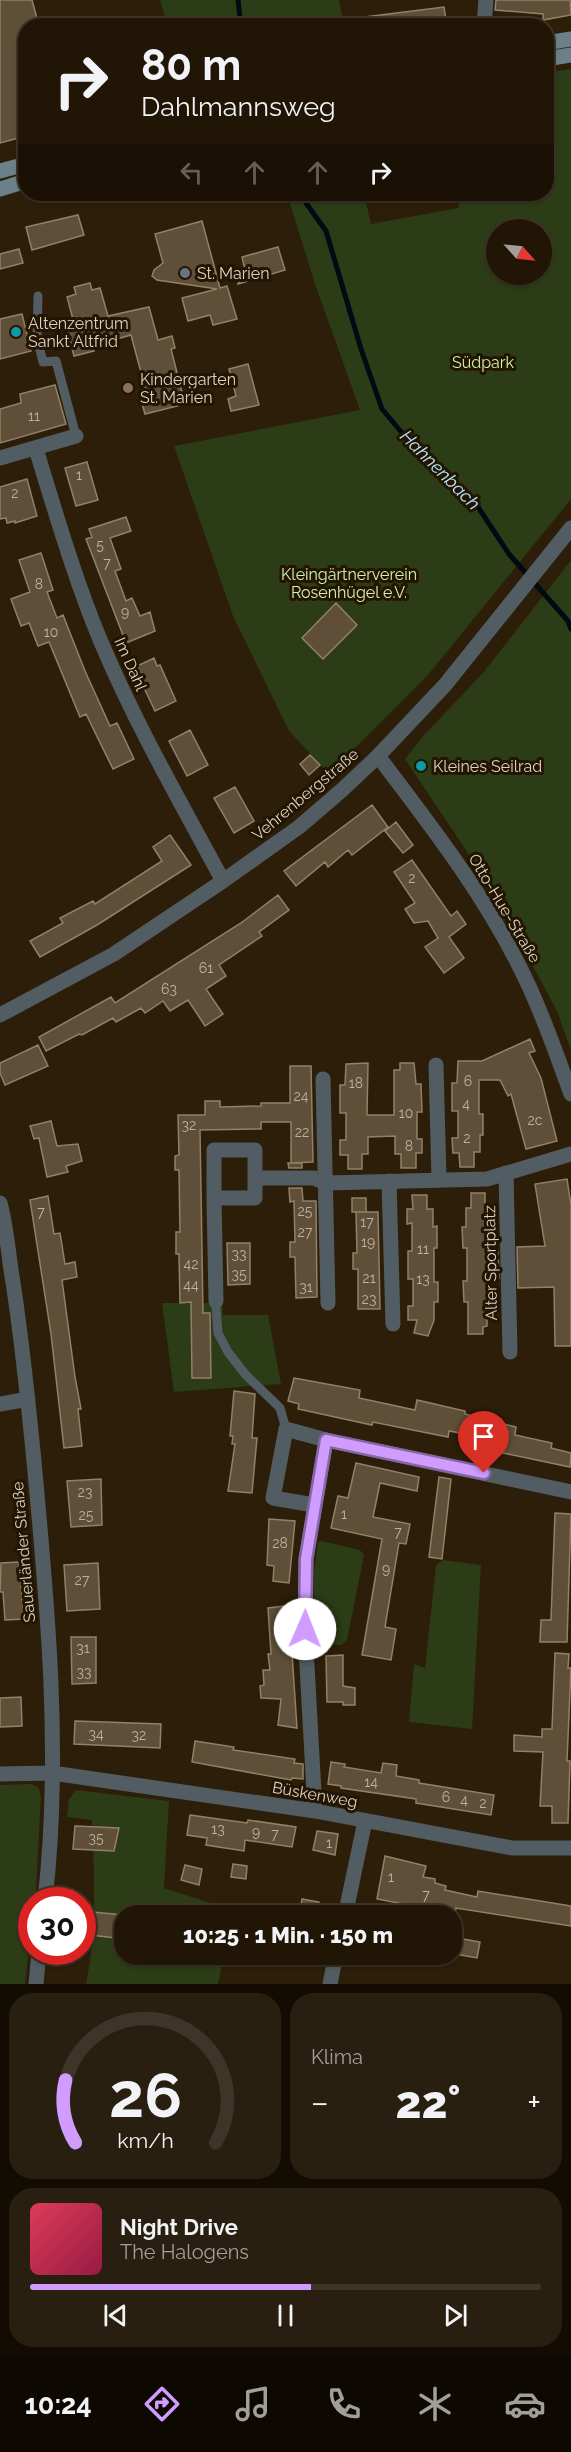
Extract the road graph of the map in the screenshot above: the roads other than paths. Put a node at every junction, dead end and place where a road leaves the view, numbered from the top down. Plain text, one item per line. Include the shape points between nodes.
1 (486, 0) edge
2 (485, 18) edge
3 (571, 39) edge
4 (554, 42) edge
5 (571, 55) edge
6 (554, 58) edge
7 (18, 166) edge
8 (0, 171) edge
9 (18, 183) edge
10 (0, 189) edge
11 (38, 296) dead end
12 (76, 436) joint
13 (36, 448) junction
14 (0, 458) edge
15 (571, 528) edge
16 (378, 756) junction
17 (223, 881) junction
18 (0, 1015) edge
19 (436, 1065) dead end
20 (323, 1079) dead end
21 (571, 1094) edge
22 (571, 1154) edge
23 (506, 1173) junction
24 (255, 1178) junction
25 (439, 1180) junction
26 (389, 1181) junction
27 (326, 1182) junction
28 (214, 1198) junction
29 (0, 1203) edge
30 (328, 1303) dead end
31 (216, 1304) joint
32 (393, 1324) dead end
33 (510, 1352) dead end
34 (28, 1399) junction
35 (0, 1404) edge
36 (286, 1429) junction
37 (326, 1440) junction
38 (571, 1492) edge
39 (314, 1505) junction
40 (52, 1773) junction
41 (0, 1774) edge
42 (315, 1810) junction
43 (365, 1821) junction
44 (571, 1848) edge
45 (47, 1887) edge
46 (347, 1905) edge
47 (38, 1965) edge
48 (334, 1965) edge
49 (36, 1984) edge
50 (330, 1984) edge

1 - 2 street
3 - 4 main road
5 - 6 main road
7 - 8 main road
9 - 10 main road
11 - 12 lane via 37,338 43,362 56,361
12 - 13 street
13 - 14 street
13 - 17 street, Im Dahl via 67,550 101,641 137,720
15 - 16 street, Vehrenbergstraße via 446,685
16 - 17 street, Vehrenbergstraße via 299,827
16 - 21 street, Otto-Hue-Straße via 462,869 503,936 540,1012
17 - 18 street, Vehrenbergstraße via 114,954
19 - 25 street
20 - 27 street
22 - 23 street
23 - 25 street via 487,1179
23 - 33 street, Alter Sportplatz
24 - 27 street via 314,1178
24 - 28 street via 255,1198
24 - 28 street via 255,1150 214,1150
25 - 26 street
26 - 27 street
26 - 32 street
27 - 30 street
28 - 31 street
29 - 34 street, Sauerländer Straße
31 - 36 lane via 218,1333 228,1352 280,1408
34 - 35 street
34 - 40 street, Sauerländer Straße via 45,1570
36 - 37 street
36 - 39 street via 273,1498
37 - 38 street
37 - 39 street
39 - 42 street via 306,1559 305,1629
40 - 41 street, Büskenweg
40 - 42 street, Büskenweg
40 - 45 street, Sauerländer Straße
42 - 43 street, Büskenweg
43 - 44 street, Büskenweg via 512,1848
43 - 46 street
47 - 49 street
48 - 50 street

